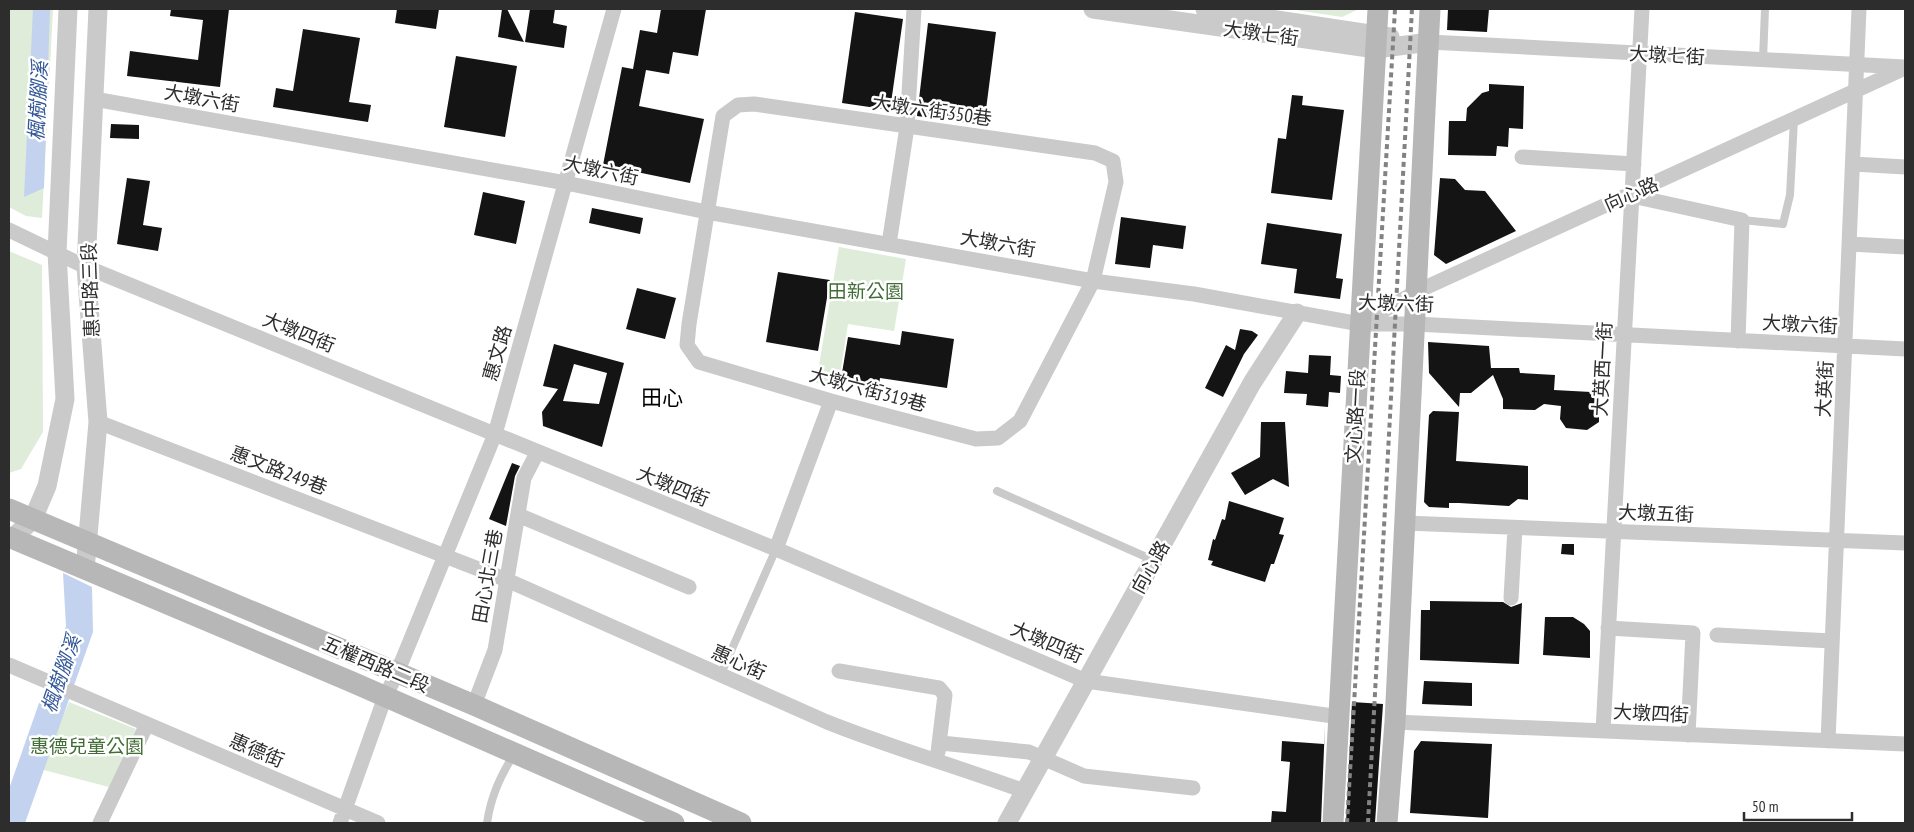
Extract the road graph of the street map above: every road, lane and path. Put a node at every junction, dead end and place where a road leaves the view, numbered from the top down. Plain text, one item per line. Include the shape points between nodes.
1 (68, 9) edge
2 (98, 9) edge
3 (614, 9) edge
4 (914, 9) edge
5 (1093, 9) edge
6 (1205, 9) edge
7 (1378, 9) edge
8 (1430, 9) edge
9 (1642, 9) edge
10 (1765, 9) edge
11 (1859, 9) edge
12 (1376, 42) junction
13 (1429, 42) junction
14 (1640, 53) junction
15 (1763, 60) junction
16 (1857, 64) junction
17 (1905, 67) edge
18 (1856, 92) junction
19 (94, 99) junction
20 (1794, 119) junction
21 (907, 127) junction
22 (1522, 157) dead end
23 (1634, 164) junction
24 (1853, 164) junction
25 (1905, 167) edge
26 (566, 183) junction
27 (1632, 195) junction
28 (707, 212) junction
29 (1742, 220) junction
30 (9, 230) edge
31 (889, 244) junction
32 (1850, 244) junction
33 (1905, 247) edge
34 (57, 253) junction
35 (86, 267) junction
36 (1093, 281) junction
37 (1418, 291) junction
38 (1298, 313) junction
39 (1360, 324) junction
40 (1415, 324) junction
41 (1624, 335) junction
42 (1738, 340) junction
43 (1846, 346) junction
44 (1905, 349) edge
45 (831, 401) junction
46 (98, 422) junction
47 (495, 434) junction
48 (537, 453) junction
49 (996, 491) dead end
50 (9, 509) edge
51 (518, 515) junction
52 (32, 519) junction
53 (1405, 523) junction
54 (1515, 528) junction
55 (1614, 532) junction
56 (1836, 540) junction
57 (10, 542) edge
58 (1905, 543) edge
59 (89, 544) junction
60 (776, 549) junction
61 (445, 554) junction
62 (1153, 560) junction
63 (85, 570) junction
64 (507, 580) junction
65 (689, 587) dead end
66 (1511, 598) dead end
67 (1608, 628) junction
68 (1717, 635) dead end
69 (1832, 641) junction
70 (9, 665) edge
71 (839, 672) dead end
72 (397, 673) junction
73 (720, 676) junction
74 (1086, 681) junction
75 (385, 697) junction
76 (474, 705) junction
77 (1340, 717) junction
78 (1395, 722) junction
79 (147, 724) junction
80 (1603, 731) junction
81 (1688, 735) junction
82 (1828, 741) junction
83 (941, 742) junction
84 (1905, 744) edge
85 (515, 753) junction
86 (1042, 758) junction
87 (936, 761) junction
88 (1193, 788) dead end
89 (1024, 791) junction
90 (342, 816) edge
91 (100, 823) edge
92 (378, 823) edge
93 (487, 823) edge
94 (674, 823) edge
95 (741, 823) edge
96 (1007, 823) edge
97 (1333, 823) edge
98 (1387, 823) edge

1 - 34 street, 惠中路三段
2 - 19 street, 惠中路三段
3 - 26 street, 惠文路
4 - 21 street
5 - 12 street, 大墩七街
6 - 12 street, 大墩七街
7 - 12 main road, 文心路一段
8 - 13 main road
9 - 14 street, 大英西一街
10 - 15 lane
11 - 16 street, 大英街
12 - 13 street, 大墩七街
12 - 39 main road, 文心路一段
13 - 14 street, 大墩七街
13 - 37 main road
14 - 15 street, 大墩七街
14 - 23 street, 大英西一街
15 - 16 street, 大墩七街
16 - 17 street, 大墩七街
16 - 18 street, 大英街
17 - 18 street, 向心路
18 - 20 street, 向心路
18 - 24 street, 大英街
19 - 26 street, 大墩六街
19 - 35 street, 惠中路三段
20 - 27 street, 向心路
20 - 29 lane via 1790,195 1783,224
21 - 28 street, 大墩六街350巷 via 754,104 738,105 723,116
21 - 31 street
21 - 36 street, 大墩六街350巷 via 1095,153 1113,161 1116,182
22 - 23 street
23 - 27 street, 大英西一街
24 - 25 street
24 - 32 street, 大英街
26 - 28 street, 大墩六街
26 - 47 street, 惠文路
27 - 29 street
27 - 37 street, 向心路
27 - 41 street, 大英西一街
28 - 31 street, 大墩六街
28 - 45 street, 大墩六街319巷 via 687,344 699,362
29 - 42 street
30 - 34 street, 大墩四街
31 - 36 street, 大墩六街
32 - 33 street
32 - 43 street, 大英街
34 - 35 street, 大墩四街
34 - 52 street, 惠中路三段 via 65,399 47,486
35 - 46 street, 惠中路三段
35 - 47 street, 大墩四街
36 - 38 street, 大墩六街 via 1194,294
36 - 45 street, 大墩六街319巷 via 1020,421 998,438 976,439
37 - 39 street, 向心路
37 - 40 main road
38 - 39 street, 大墩六街
38 - 62 street, 向心路 via 1252,383
39 - 40 street, 大墩六街
39 - 77 main road, 文心路一段
40 - 41 street, 大墩六街
40 - 53 main road
41 - 42 street, 大墩六街
41 - 55 street, 大英西一街
42 - 43 street, 大墩六街
43 - 44 street, 大墩六街
43 - 56 street, 大英街
45 - 60 street
46 - 59 street, 惠中路三段
46 - 61 street, 惠文路249巷
47 - 48 street, 大墩四街
47 - 61 street, 惠文路
48 - 51 street, 田心北三巷 via 524,478
48 - 60 street, 大墩四街
49 - 62 lane
50 - 52 main road, 五權西路二段
51 - 64 street, 田心北三巷
51 - 65 street
52 - 57 street, 惠中路三段
52 - 59 main road, 五權西路二段
53 - 54 street, 大墩五街
53 - 78 main road
54 - 55 street, 大墩五街
54 - 66 street
55 - 56 street, 大墩五街
55 - 67 street, 大英西一街
56 - 58 street, 大墩五街
56 - 69 street, 大英街
57 - 63 main road, 五權西路二段
59 - 63 street, 惠中路三段
59 - 72 main road, 五權西路二段
60 - 73 lane
60 - 74 street, 大墩四街
61 - 64 street, 惠心街
61 - 72 street, 惠文路
62 - 74 street, 向心路
63 - 75 main road, 五權西路二段
64 - 73 street, 惠心街
64 - 76 street, 田心北三巷 via 495,650
67 - 80 street, 大英西一街
67 - 81 street via 1693,633
68 - 69 street
69 - 82 street, 大英街
70 - 79 street, 惠德街
71 - 83 street via 939,688 945,695
72 - 75 street, 惠文路
72 - 76 main road, 五權西路二段
73 - 87 street, 惠心街 via 878,742
74 - 77 street, 大墩四街
74 - 86 street, 向心路
75 - 85 main road, 五權西路二段
75 - 90 street, 惠文路
76 - 95 main road, 五權西路二段
77 - 97 main road, 文心路一段
78 - 80 street, 大墩四街
78 - 98 main road
79 - 90 street, 惠德街
79 - 91 street
80 - 81 street, 大墩四街
81 - 82 street, 大墩四街
82 - 84 street, 大墩四街
83 - 86 street via 1029,752
83 - 87 street
85 - 93 lane via 497,782
85 - 94 main road, 五權西路二段
86 - 88 street via 1084,776
86 - 89 street, 向心路
87 - 89 street, 惠心街
89 - 96 street, 向心路
90 - 92 street, 惠德街

